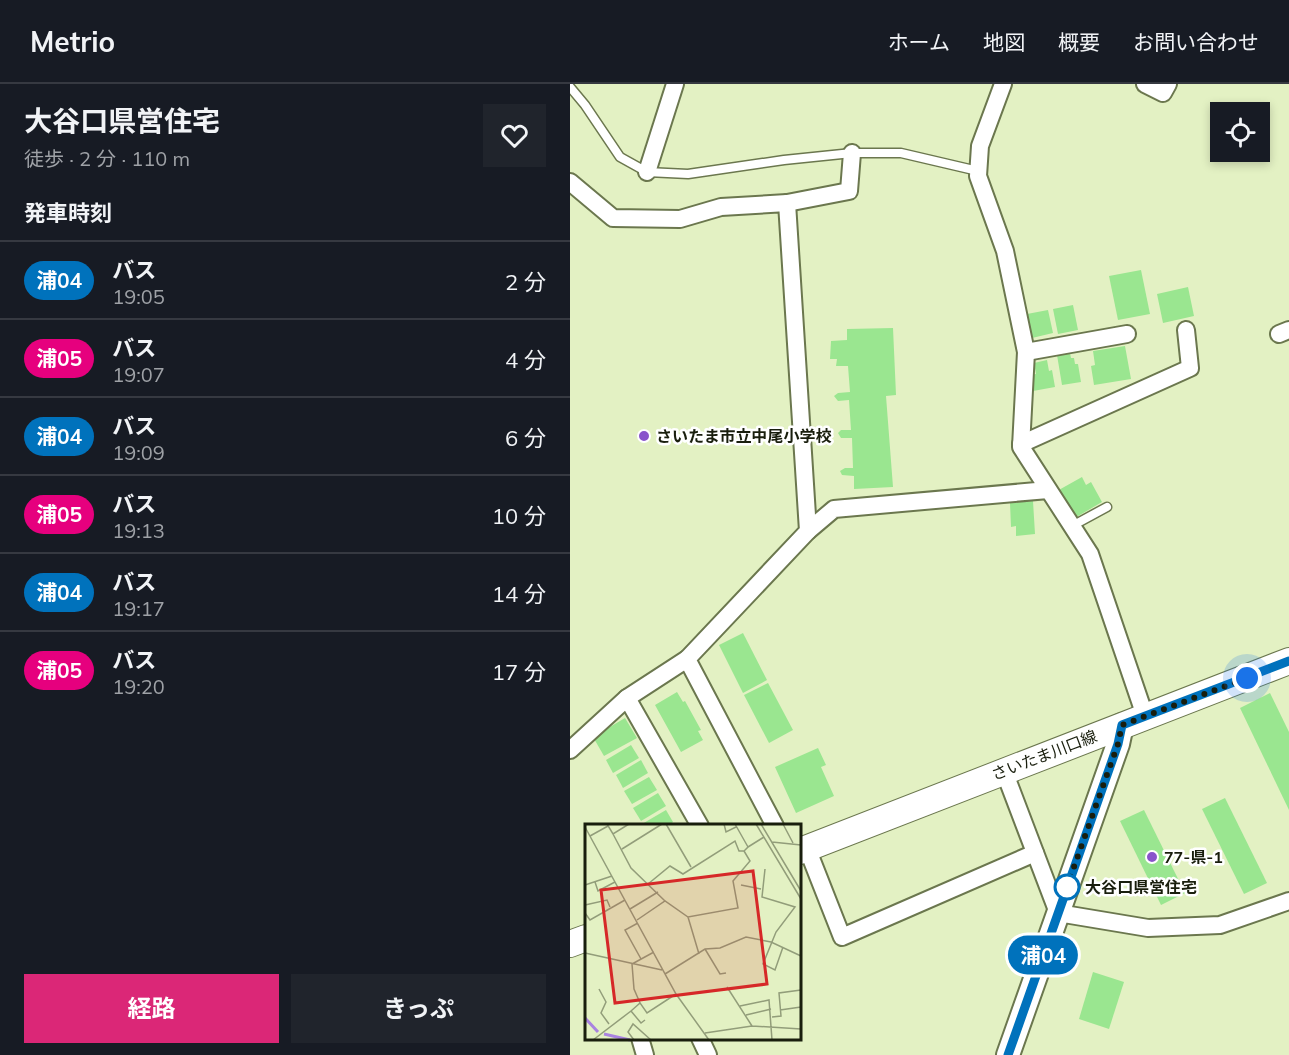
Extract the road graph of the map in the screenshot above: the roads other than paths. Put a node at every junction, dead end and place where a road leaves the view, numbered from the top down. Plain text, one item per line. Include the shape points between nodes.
1 (675, 84) edge
2 (1003, 84) edge
3 (1145, 84) edge
4 (1168, 84) edge
5 (570, 87) edge
6 (852, 153) junction
7 (978, 171) junction
8 (647, 172) junction
9 (570, 182) edge
10 (787, 203) junction
11 (1186, 330) dead end
12 (1127, 334) dead end
13 (1026, 352) junction
14 (1021, 444) junction
15 (1048, 490) junction
16 (1107, 507) dead end
17 (1071, 526) junction
18 (808, 531) junction
19 (687, 658) junction
20 (1287, 666) edge
21 (627, 698) junction
22 (1134, 721) junction
23 (570, 750) edge
24 (1004, 771) junction
25 (699, 824) edge
26 (774, 824) edge
27 (803, 850) edge
28 (1035, 853) junction
29 (1289, 901) edge
30 (1058, 913) junction
31 (585, 938) edge
32 (570, 945) edge
33 (641, 1040) edge
34 (701, 1040) edge
35 (645, 1055) edge
36 (708, 1055) edge
37 (1008, 1055) edge

1 - 8 street
2 - 7 street via 980,146
3 - 4 street via 1163,93
5 - 8 lane via 620,156
6 - 7 lane via 901,153
6 - 8 lane via 688,174
6 - 10 street via 849,191
7 - 13 street via 1005,251
9 - 10 street via 613,218 680,219 721,207
10 - 18 street
11 - 14 street via 1190,368
12 - 13 street
13 - 14 street
14 - 15 street
15 - 17 street
15 - 18 street via 834,509
16 - 17 lane
17 - 22 street via 1089,554
18 - 19 street
19 - 21 street
19 - 26 street
20 - 22 main road, さいたま川口線
21 - 23 street
21 - 25 street
22 - 24 main road, さいたま川口線
22 - 30 street via 1118,744
24 - 27 main road, さいたま川口線
24 - 28 street
27 - 28 street via 842,937
28 - 30 street
29 - 30 street via 1220,925 1148,928
30 - 37 street
31 - 32 main road
33 - 35 street
34 - 36 street

